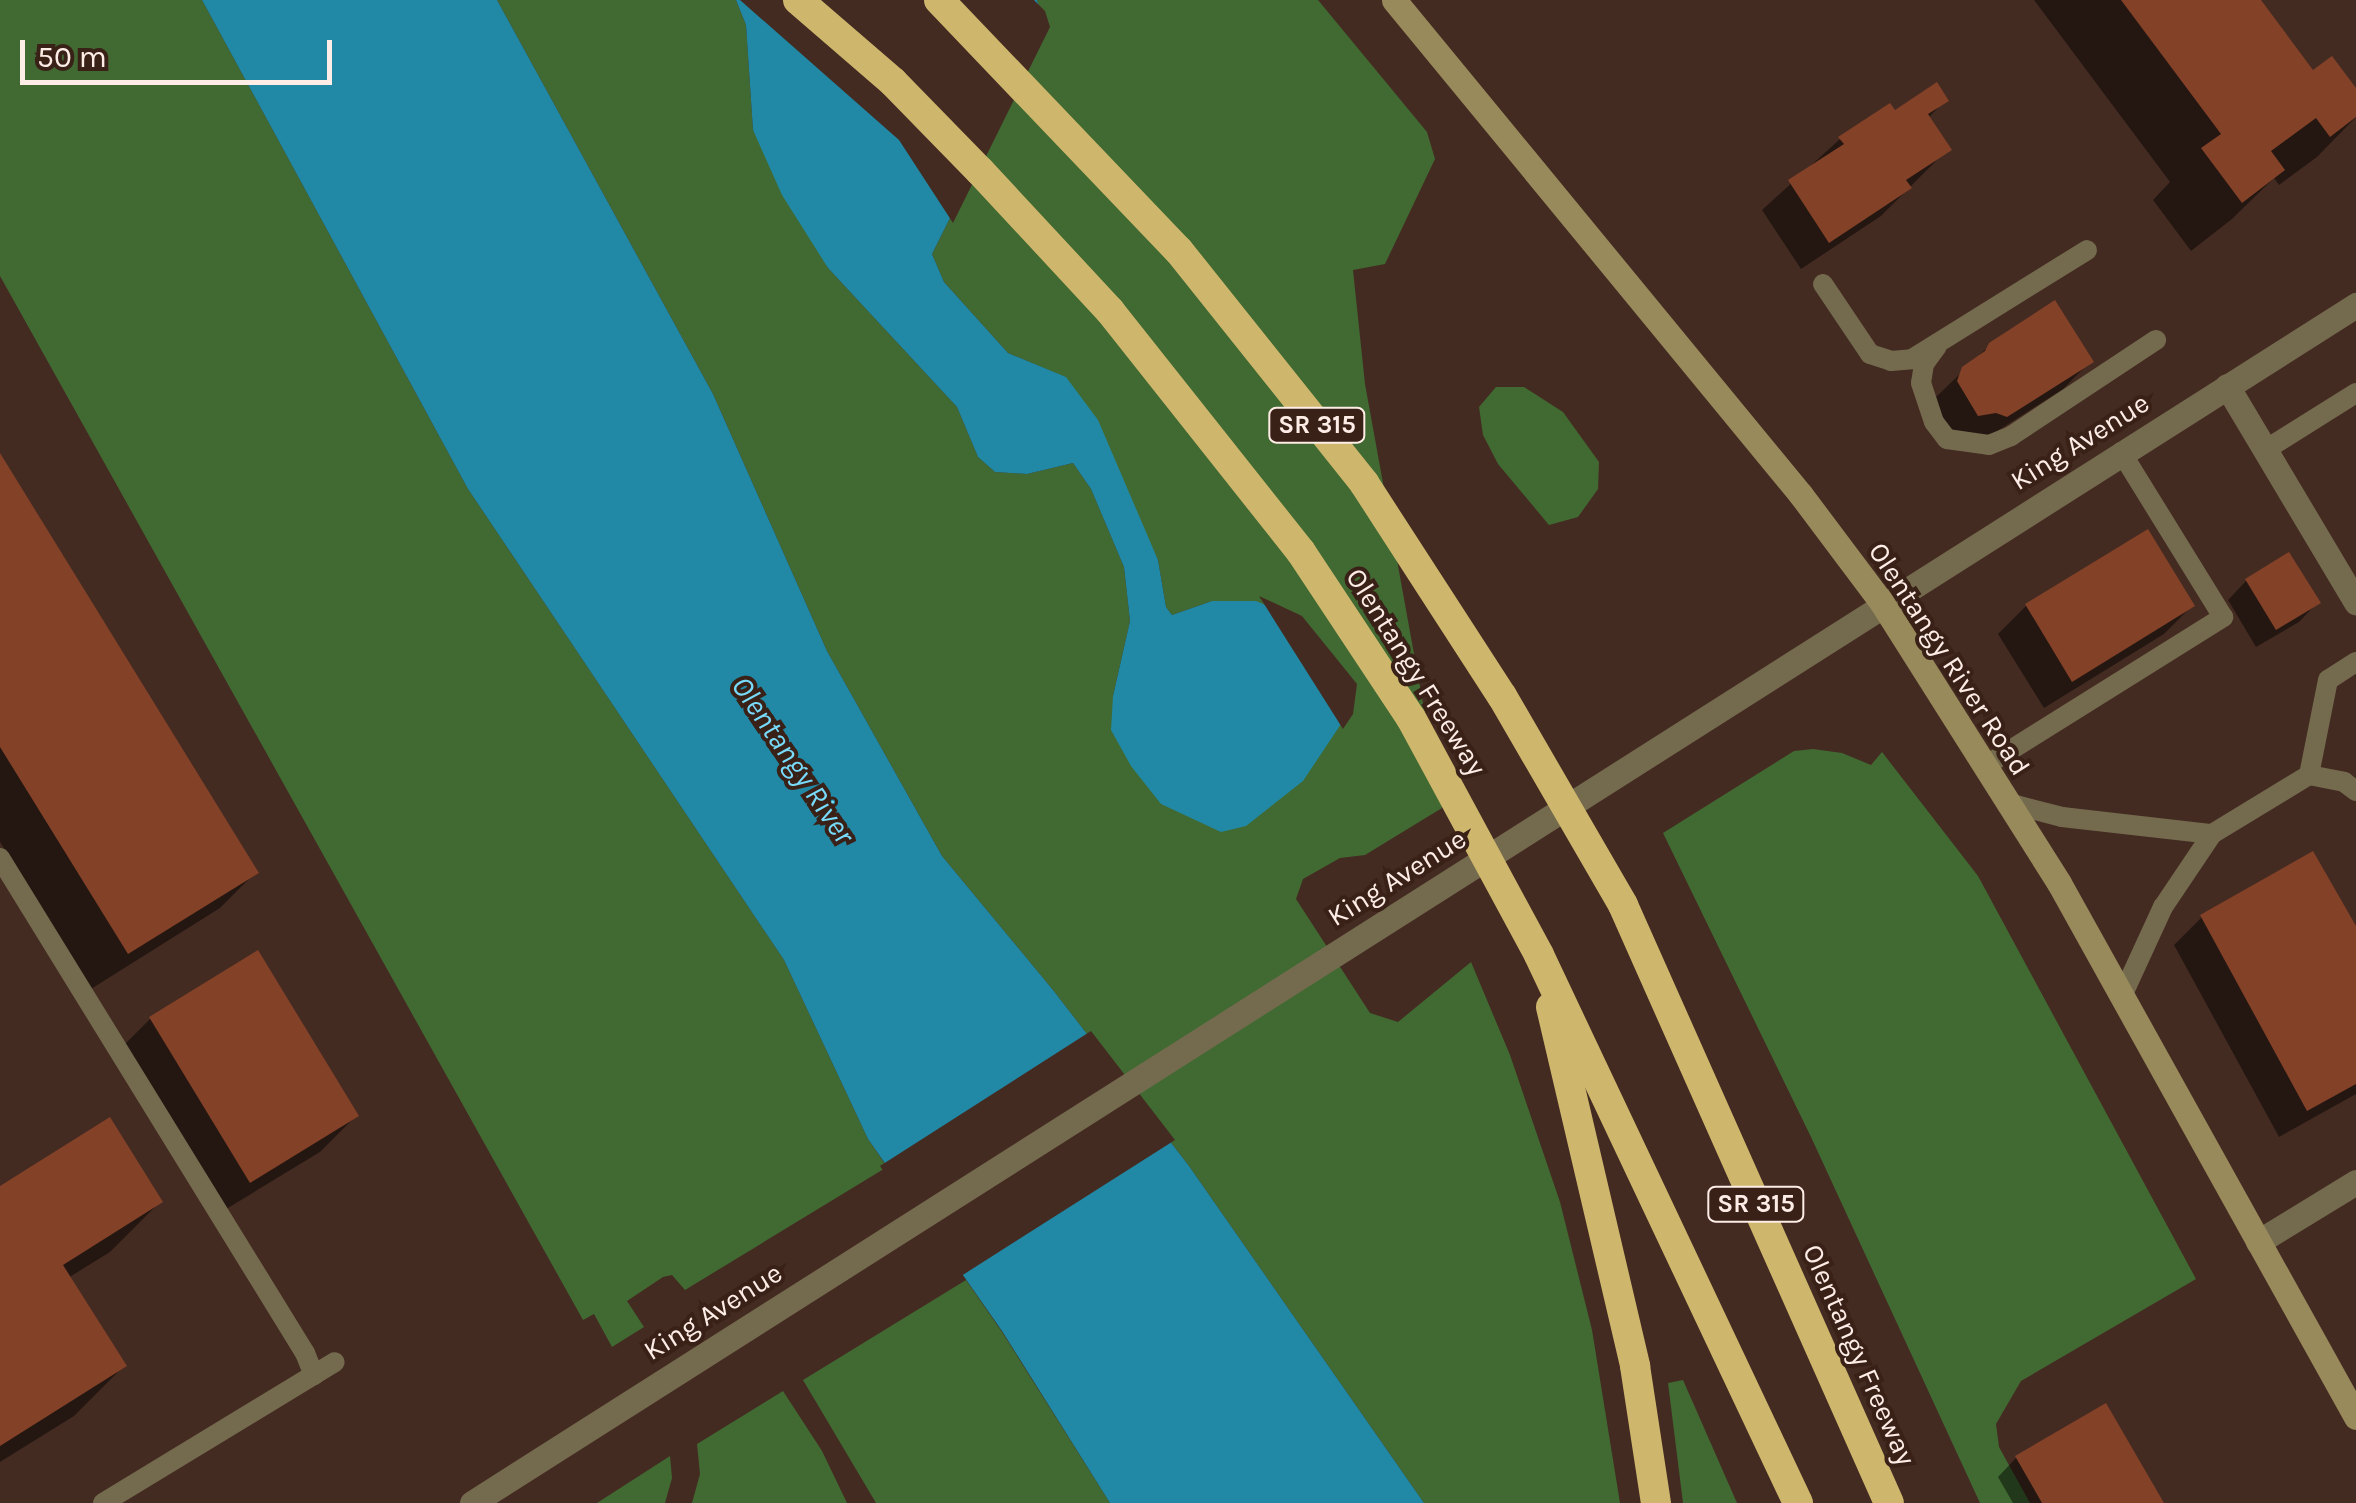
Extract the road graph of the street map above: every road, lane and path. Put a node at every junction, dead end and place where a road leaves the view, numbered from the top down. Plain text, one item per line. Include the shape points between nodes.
1 (798, 0) edge
2 (938, 0) edge
3 (1394, 0) edge
4 (2088, 250) dead end
5 (1823, 284) dead end
6 (2356, 305) edge
7 (2156, 340) dead end
8 (1937, 346) junction
9 (2227, 386) junction
10 (2356, 393) edge
11 (2265, 450) junction
12 (2121, 452) junction
13 (2356, 602) edge
14 (1882, 603) junction
15 (2356, 662) edge
16 (1985, 766) junction
17 (2309, 776) junction
18 (2356, 791) edge
19 (2008, 803) junction
20 (2212, 834) junction
21 (0, 858) edge
22 (1539, 955) junction
23 (2122, 996) junction
24 (2356, 1182) edge
25 (2258, 1242) junction
26 (335, 1362) dead end
27 (314, 1375) junction
28 (2356, 1418) edge
29 (103, 1503) edge
30 (472, 1503) edge
31 (1656, 1503) edge
32 (1798, 1503) edge
33 (1890, 1503) edge

1 - 22 highway, Olentangy Freeway / SR 315, bridge via 893,82 1110,311 1301,552 1410,718
2 - 33 highway, Olentangy Freeway / SR 315, bridge via 1180,251 1364,484 1502,696 1623,906
3 - 14 main road, Olentangy River Road via 1801,494
4 - 8 lane
5 - 8 lane via 1870,354 1912,359
6 - 9 street, King Avenue
7 - 8 lane via 1989,445 1947,440 1934,422 1921,384
9 - 11 street
9 - 12 street, King Avenue
10 - 11 lane
11 - 13 street
12 - 14 street, King Avenue
12 - 16 lane via 2223,616
14 - 16 main road, Olentangy River Road
14 - 30 street, King Avenue
15 - 17 lane via 2328,680
16 - 19 main road, Olentangy River Road
17 - 18 lane
17 - 20 lane
19 - 20 lane
19 - 23 main road, Olentangy River Road
20 - 23 lane via 2163,907
21 - 27 lane
22 - 31 highway via 1635,1366
22 - 32 highway, Olentangy Freeway / SR 315
23 - 25 main road, Olentangy River Road
24 - 25 street
25 - 28 main road, Olentangy River Road
26 - 27 lane
27 - 29 lane

